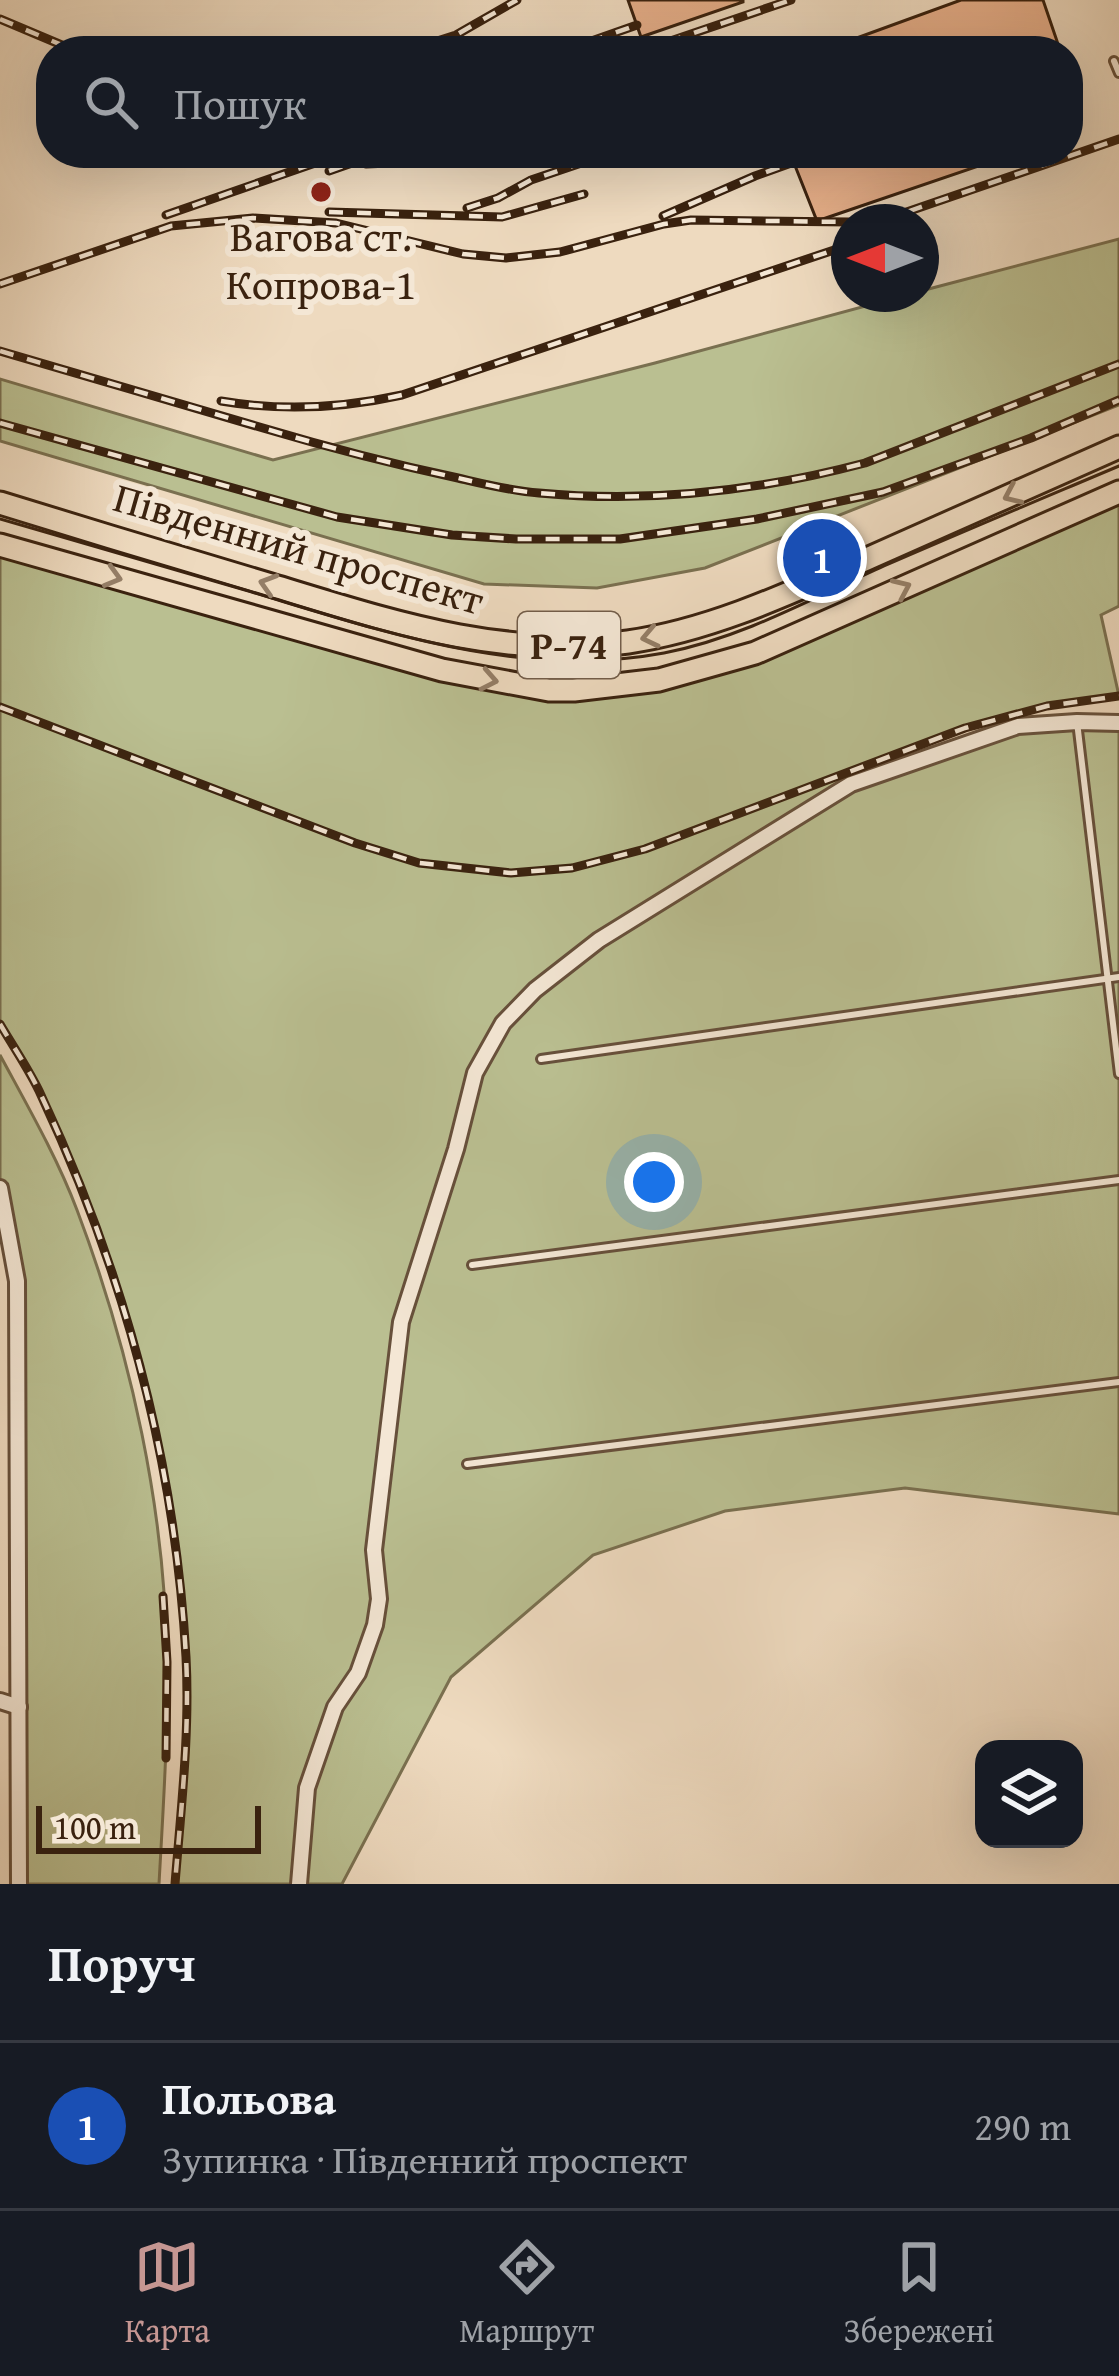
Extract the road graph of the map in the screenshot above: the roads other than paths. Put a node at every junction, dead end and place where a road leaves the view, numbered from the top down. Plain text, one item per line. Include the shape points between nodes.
1 (1114, 61) dead end
2 (1119, 73) edge
3 (1119, 448) edge
4 (1119, 492) edge
5 (0, 503) edge
6 (0, 545) edge
7 (1077, 722) junction
8 (1119, 723) edge
9 (1119, 977) edge
10 (1108, 979) junction
11 (541, 1059) dead end
12 (1119, 1074) edge
13 (1119, 1180) edge
14 (0, 1188) edge
15 (472, 1264) dead end
16 (1119, 1382) edge
17 (0, 1412) edge
18 (17, 1414) junction
19 (467, 1464) dead end
20 (0, 1701) edge
21 (19, 1707) junction
22 (20, 1884) edge
23 (299, 1884) edge

1 - 2 lane
3 -> 5 main road, Південний проспект / Р-74 via 772,600 702,625 592,645 524,646 411,627
6 -> 4 main road, Південний проспект / Р-74 via 442,670 574,690 659,680 755,652
7 - 8 street
7 - 10 lane
7 - 23 street via 1018,726 850,784 598,940 502,1023 476,1073 401,1322 374,1550 375,1625 307,1788
9 - 10 lane
10 - 11 lane
10 - 12 lane
13 - 15 lane
14 - 18 street via 17,1281
16 - 19 lane
17 - 18 street
18 - 21 street
20 - 21 street
21 - 22 street

